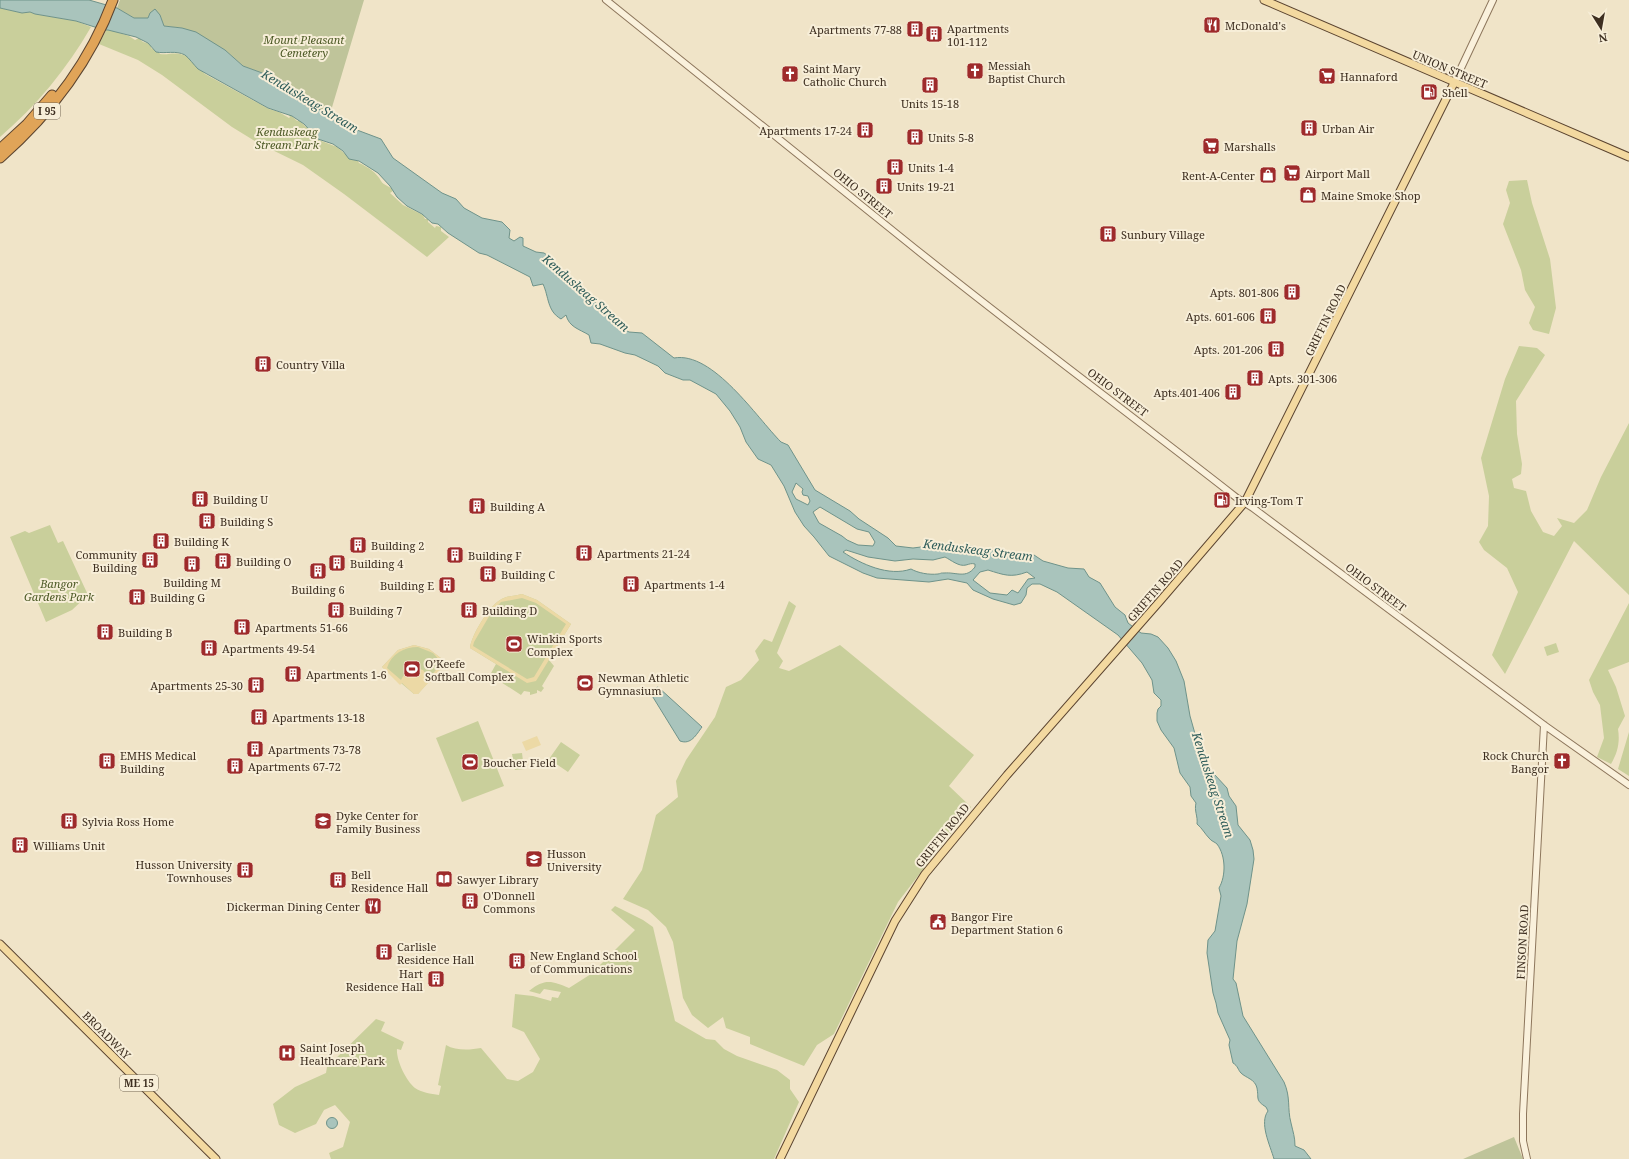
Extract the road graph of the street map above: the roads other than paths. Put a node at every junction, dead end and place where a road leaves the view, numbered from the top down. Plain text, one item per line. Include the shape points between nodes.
1 (106, 0) edge
2 (113, 0) edge
3 (606, 0) edge
4 (1264, 0) edge
5 (1493, 0) edge
6 (83, 55) junction
7 (1454, 83) junction
8 (0, 149) edge
9 (1629, 157) edge
10 (0, 158) edge
11 (1245, 502) junction
12 (1544, 726) junction
13 (1629, 785) edge
14 (0, 945) edge
15 (216, 1159) edge
16 (780, 1159) edge
17 (1527, 1159) edge

1 - 6 highway, I 95
2 - 6 highway, I 95 via 101,28
3 - 11 street, OHIO STREET via 901,238
4 - 7 main road, UNION STREET
5 - 7 street, GRIFFIN ROAD
6 - 8 highway, I 95 via 43,106
6 - 10 highway, I 95 via 70,81 48,110
7 - 9 main road, UNION STREET
7 - 11 main road, GRIFFIN ROAD
11 - 12 street, OHIO STREET
11 - 16 main road, GRIFFIN ROAD via 957,832 925,874 895,921
12 - 13 street, OHIO STREET
12 - 17 street, FINSON ROAD via 1522,1114
14 - 15 main road, BROADWAY / ME 15

